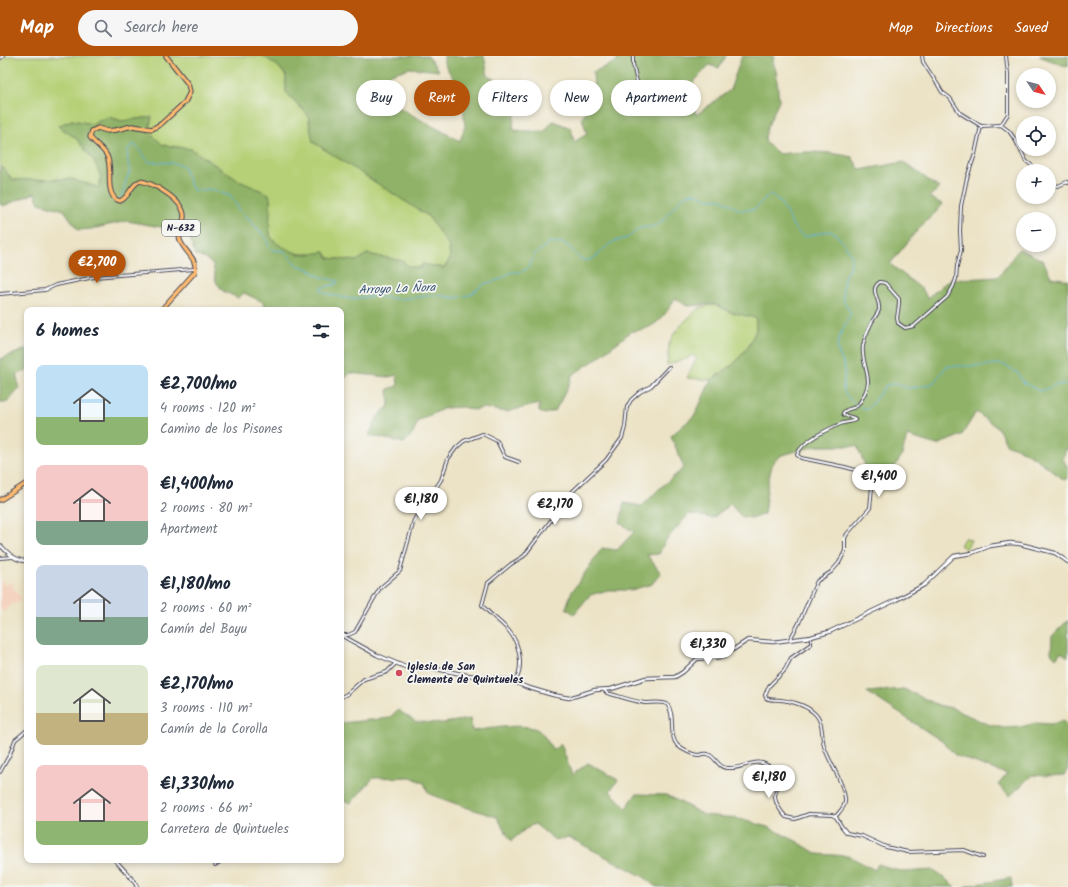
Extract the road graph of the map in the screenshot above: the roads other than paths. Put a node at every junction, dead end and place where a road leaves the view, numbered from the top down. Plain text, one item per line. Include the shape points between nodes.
1 (3, 56) edge
2 (166, 56) edge
3 (633, 56) edge
4 (922, 56) edge
5 (1006, 56) edge
6 (0, 58) edge
7 (637, 80) edge
8 (1001, 125) junction
9 (981, 126) junction
10 (1031, 164) edge
11 (1068, 182) edge
12 (1056, 186) edge
13 (196, 269) junction
14 (0, 294) edge
15 (164, 307) edge
16 (669, 367) dead end
17 (519, 462) dead end
18 (24, 485) edge
19 (0, 500) edge
20 (0, 545) edge
21 (14, 557) junction
22 (0, 558) edge
23 (24, 561) edge
24 (1068, 562) edge
25 (344, 635) edge
26 (344, 636) edge
27 (811, 637) junction
28 (790, 639) junction
29 (396, 663) junction
30 (515, 682) junction
31 (604, 690) junction
32 (344, 695) edge
33 (24, 732) edge
34 (0, 772) edge
35 (836, 817) junction
36 (983, 857) dead end
37 (118, 863) edge
38 (218, 863) edge
39 (215, 865) dead end
40 (137, 887) edge

1 - 6 street
2 - 13 highway, N-632 via 188,84 190,92 185,102 152,129 132,126 116,130 98,128 92,130 90,137 107,155 110,187 115,199 124,199 133,185 140,181 176,200 182,207 184,215 180,239 193,259
3 - 7 street
4 - 9 street via 942,92 950,98 957,110
5 - 8 street via 1008,114
8 - 9 street
8 - 10 street via 1009,131
9 - 28 street via 961,206 961,250 953,287 946,297 914,326 905,328 899,325 897,318 899,298 885,283 878,284 874,294 879,309 862,346 868,384 858,406 846,409 843,413 854,418 854,421 813,438 797,453 801,458 866,473 872,481 872,493 870,508 847,534 845,551 835,568 817,581
11 - 12 street
13 - 14 street via 94,277 56,285 45,290
13 - 15 highway via 193,276
16 - 30 street via 651,386 636,395 627,407 624,434 606,460 574,491 524,556 488,584 482,605 510,632 517,646 520,665
17 - 25 street via 505,457 497,441 483,434 466,440 456,448 446,461 441,480 414,520 399,572 380,588 355,632
18 - 19 highway
20 - 21 street
21 - 22 street
21 - 23 street
24 - 27 street via 1055,552 1015,543 990,546 954,556 924,585 840,628
26 - 29 street via 376,655
27 - 28 street
27 - 35 street via 811,644 791,658 765,694 769,700 782,700 805,707 818,717 829,761 844,792 845,806
28 - 31 street via 773,642 748,640 722,658 697,660 675,677 646,678
29 - 30 street via 408,668 431,668
29 - 32 street via 387,672 364,678
30 - 31 street via 565,698
31 - 35 street via 637,701 667,704 675,742 698,755 706,753 722,767 729,768 752,762 765,765 778,777 775,796 778,807 786,817 799,818 809,814
33 - 34 street via 15,740
35 - 36 street via 847,833 862,836 886,847 908,852 964,850
37 - 40 street
38 - 39 street

